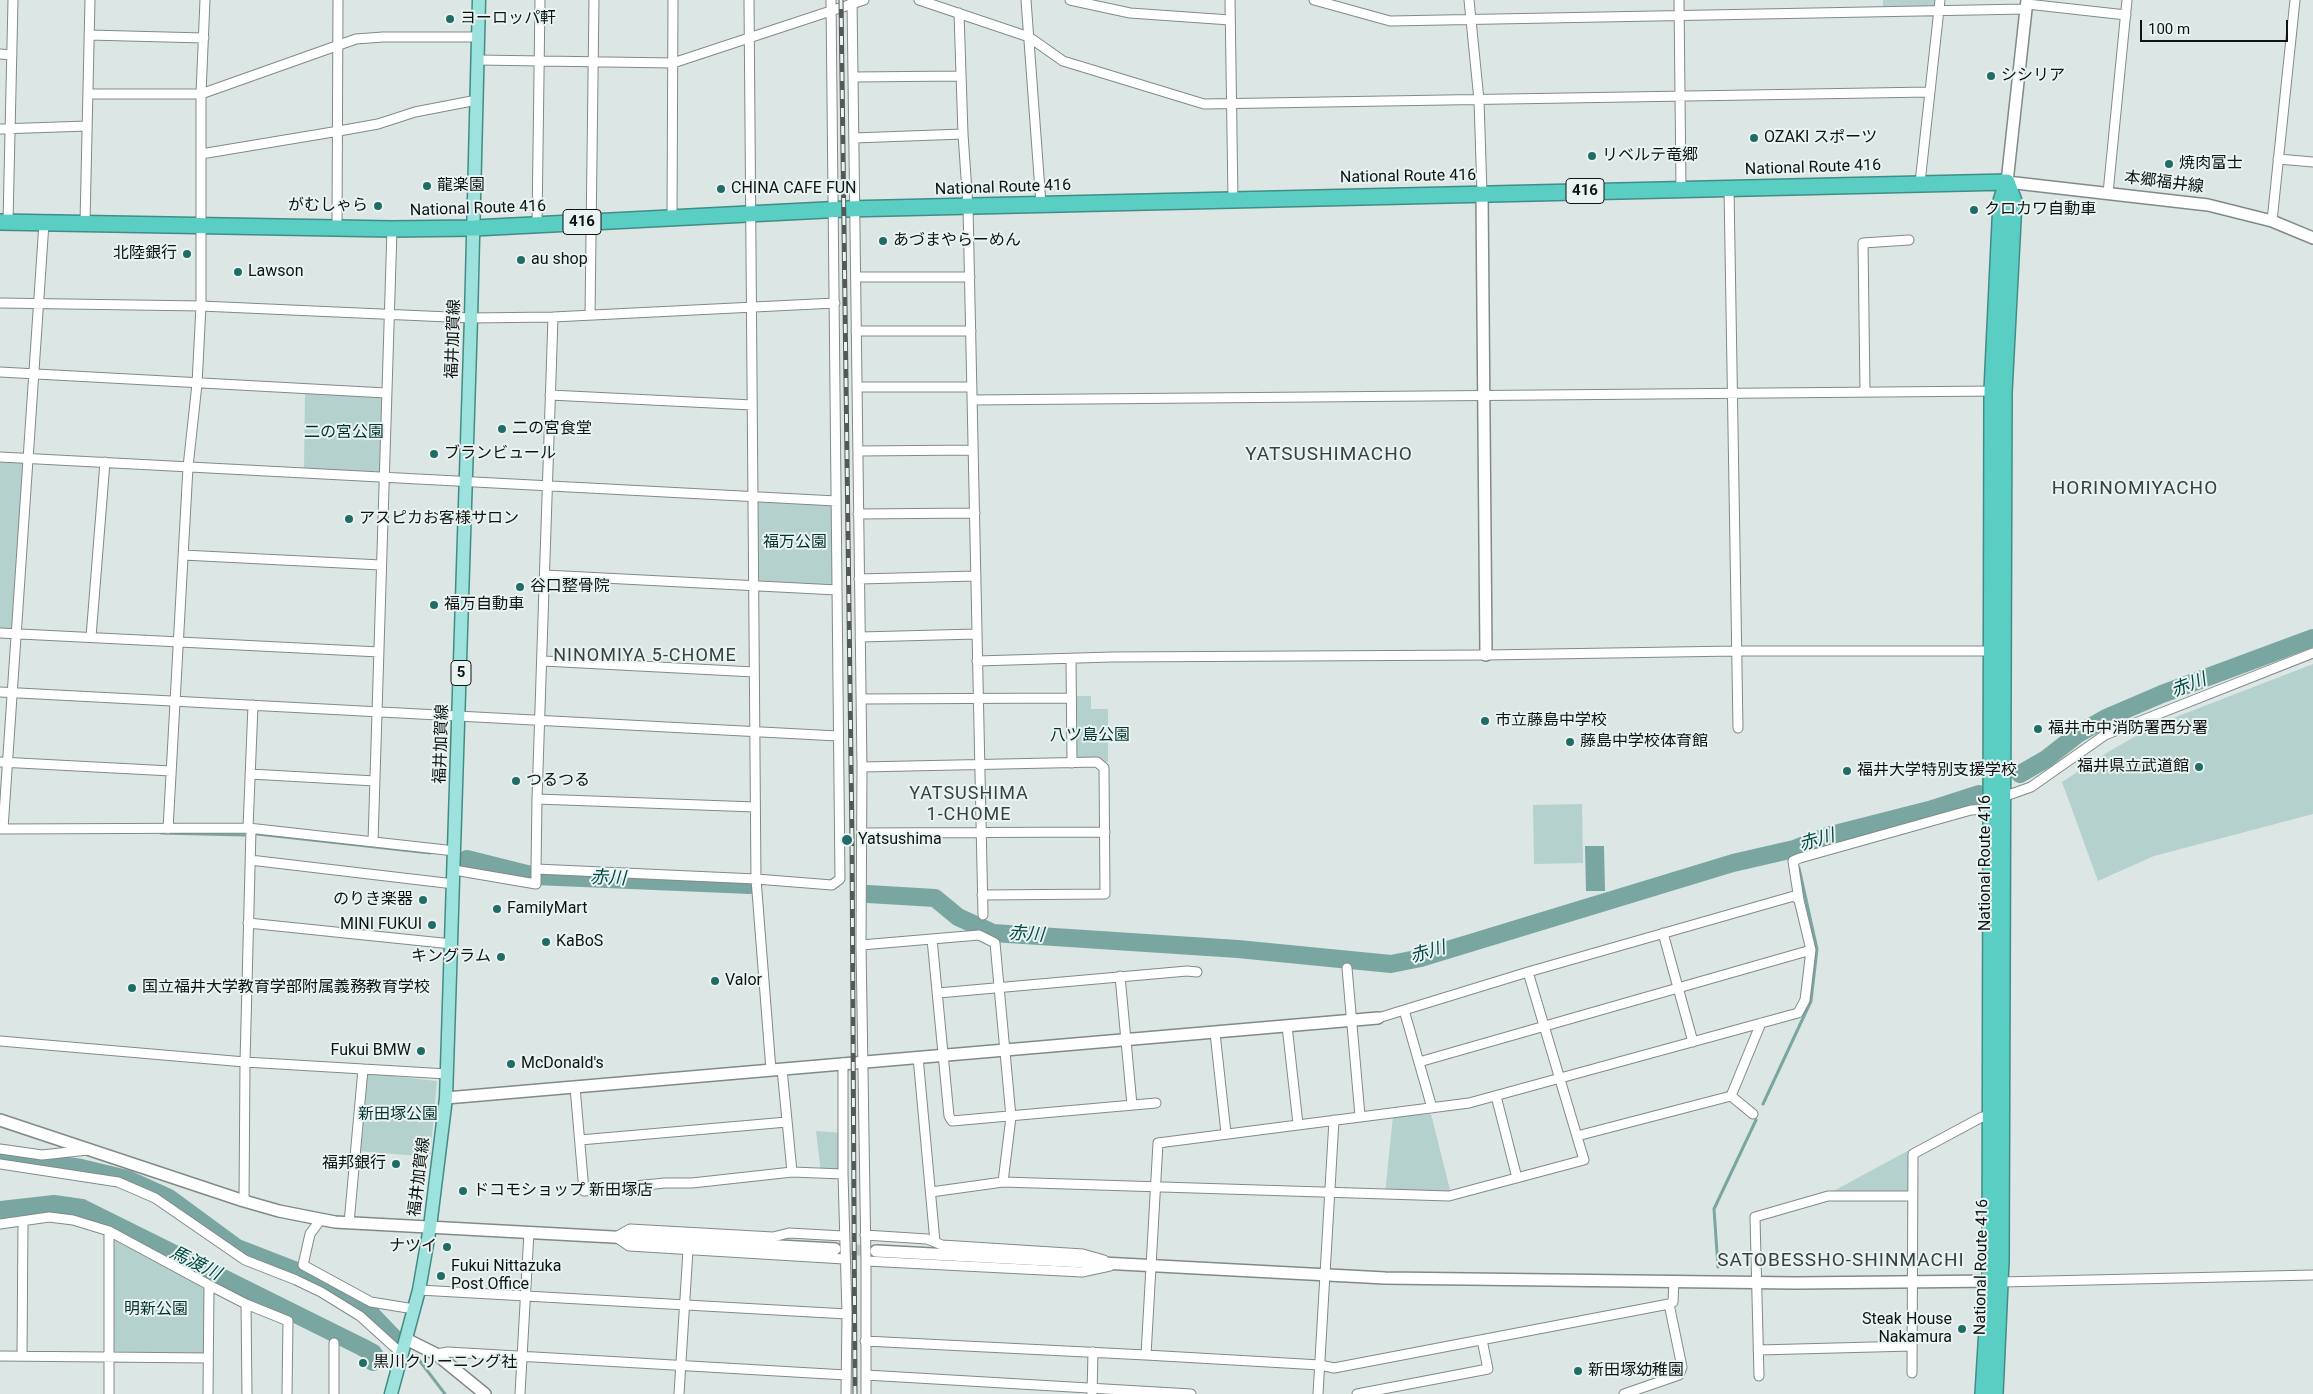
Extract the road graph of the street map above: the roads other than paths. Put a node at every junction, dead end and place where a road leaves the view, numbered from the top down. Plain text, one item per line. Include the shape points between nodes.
1 (13, 0) edge
2 (90, 0) edge
3 (205, 0) edge
4 (338, 0) edge
5 (479, 0) edge
6 (540, 0) edge
7 (594, 0) edge
8 (673, 0) edge
9 (749, 0) edge
10 (831, 0) edge
11 (864, 0) edge
12 (919, 0) edge
13 (1026, 0) edge
14 (1070, 0) edge
15 (1230, 0) edge
16 (1314, 0) edge
17 (1469, 0) edge
18 (1680, 0) edge
19 (1940, 0) edge
20 (2127, 0) edge
21 (2296, 0) edge
22 (852, 2) edge
23 (2027, 4) edge
24 (1939, 10) junction
25 (831, 12) junction
26 (959, 13) junction
27 (1680, 14) junction
28 (2126, 15) junction
29 (1471, 19) junction
30 (1230, 20) junction
31 (89, 35) junction
32 (478, 37) junction
33 (1029, 37) junction
34 (204, 38) junction
35 (750, 38) junction
36 (338, 45) junction
37 (0, 54) edge
38 (12, 55) junction
39 (478, 60) junction
40 (540, 61) junction
41 (593, 62) junction
42 (673, 63) junction
43 (961, 76) junction
44 (853, 77) junction
45 (1930, 92) junction
46 (88, 94) junction
47 (201, 94) junction
48 (1680, 95) junction
49 (478, 100) junction
50 (1479, 100) junction
51 (1231, 104) junction
52 (87, 126) junction
53 (0, 129) edge
54 (10, 129) junction
55 (339, 131) junction
56 (963, 134) junction
57 (854, 138) junction
58 (201, 154) junction
59 (2278, 159) junction
60 (2313, 162) edge
61 (2007, 182) junction
62 (1920, 183) junction
63 (1729, 188) junction
64 (1681, 189) junction
65 (1482, 193) junction
66 (2108, 193) junction
67 (1233, 199) junction
68 (1041, 204) junction
69 (968, 207) junction
70 (855, 209) junction
71 (832, 210) junction
72 (751, 214) junction
73 (672, 218) junction
74 (4, 222) edge
75 (85, 222) junction
76 (590, 222) junction
77 (2272, 222) junction
78 (44, 223) junction
79 (537, 225) junction
80 (202, 226) junction
81 (338, 228) junction
82 (474, 228) junction
83 (392, 229) junction
84 (2313, 238) edge
85 (1909, 240) dead end
86 (970, 277) junction
87 (856, 278) junction
88 (0, 303) edge
89 (835, 303) junction
90 (38, 304) junction
91 (200, 306) junction
92 (752, 307) junction
93 (590, 315) junction
94 (388, 316) junction
95 (553, 317) junction
96 (471, 318) junction
97 (856, 331) junction
98 (971, 331) junction
99 (0, 372) edge
100 (33, 374) junction
101 (197, 384) junction
102 (857, 387) junction
103 (972, 387) junction
104 (1865, 391) junction
105 (1998, 391) junction
106 (386, 393) junction
107 (1731, 393) junction
108 (550, 395) junction
109 (1484, 395) junction
110 (972, 400) junction
111 (752, 405) junction
112 (858, 450) junction
113 (973, 450) junction
114 (0, 457) edge
115 (27, 458) junction
116 (105, 462) junction
117 (188, 467) junction
118 (384, 477) junction
119 (466, 481) junction
120 (548, 485) junction
121 (753, 497) junction
122 (836, 501) junction
123 (974, 512) junction
124 (858, 514) junction
125 (183, 555) junction
126 (381, 565) junction
127 (546, 575) junction
128 (976, 576) junction
129 (859, 579) junction
130 (754, 586) junction
131 (837, 590) junction
132 (0, 632) edge
133 (15, 633) junction
134 (977, 634) junction
135 (91, 637) junction
136 (860, 637) junction
137 (178, 642) junction
138 (1736, 651) junction
139 (1997, 651) junction
140 (379, 652) junction
141 (2313, 653) edge
142 (1486, 655) junction
143 (1071, 659) junction
144 (543, 660) junction
145 (977, 661) junction
146 (754, 672) junction
147 (0, 692) edge
148 (11, 692) junction
149 (978, 698) junction
150 (1071, 698) junction
151 (861, 700) junction
152 (175, 701) junction
153 (253, 705) junction
154 (377, 712) junction
155 (459, 716) junction
156 (540, 719) junction
157 (1738, 728) dead end
158 (755, 732) junction
159 (838, 736) junction
160 (3, 763) edge
161 (1072, 763) junction
162 (980, 764) junction
163 (862, 768) junction
164 (171, 771) junction
165 (250, 774) junction
166 (375, 781) junction
167 (537, 799) junction
168 (1995, 802) junction
169 (755, 807) junction
170 (249, 828) junction
171 (1, 829) edge
172 (168, 829) junction
173 (1105, 832) junction
174 (862, 834) junction
175 (981, 834) junction
176 (373, 842) junction
177 (455, 851) junction
178 (250, 860) junction
179 (536, 869) junction
180 (454, 870) junction
181 (756, 879) junction
182 (454, 884) junction
183 (982, 895) junction
184 (1799, 900) junction
185 (982, 915) dead end
186 (248, 923) junction
187 (1663, 933) junction
188 (932, 939) junction
189 (452, 944) junction
190 (861, 945) junction
191 (1811, 950) junction
192 (1347, 968) dead end
193 (1197, 972) dead end
194 (1528, 972) junction
195 (1120, 976) junction
196 (1000, 988) junction
197 (1678, 988) junction
198 (938, 993) junction
199 (1404, 1010) junction
200 (1378, 1018) joint
201 (1352, 1021) junction
202 (1761, 1023) junction
203 (1287, 1026) junction
204 (1544, 1026) junction
205 (1215, 1033) junction
206 (1126, 1040) junction
207 (0, 1041) edge
208 (1693, 1042) junction
209 (1004, 1051) junction
210 (944, 1055) junction
211 (918, 1057) junction
212 (245, 1062) junction
213 (862, 1062) junction
214 (1419, 1062) junction
215 (843, 1064) junction
216 (363, 1069) junction
217 (777, 1069) junction
218 (447, 1074) junction
219 (1559, 1078) junction
220 (575, 1087) junction
221 (1496, 1096) junction
222 (1731, 1096) junction
223 (446, 1098) junction
224 (1156, 1103) dead end
225 (1132, 1105) junction
226 (1432, 1108) junction
227 (1753, 1114) dead end
228 (1011, 1116) junction
229 (1360, 1116) junction
230 (1996, 1118) junction
231 (0, 1120) edge
232 (1334, 1120) junction
233 (788, 1122) junction
234 (1298, 1124) junction
235 (1226, 1133) junction
236 (1577, 1136) junction
237 (580, 1140) junction
238 (0, 1149) edge
239 (88, 1150) junction
240 (0, 1164) edge
241 (792, 1172) junction
242 (842, 1174) junction
243 (1517, 1178) junction
244 (1003, 1182) junction
245 (1155, 1185) junction
246 (931, 1192) junction
247 (1329, 1192) junction
248 (1913, 1196) junction
249 (244, 1201) junction
250 (321, 1219) junction
251 (22, 1222) junction
252 (349, 1223) junction
253 (0, 1224) edge
254 (430, 1227) junction
255 (109, 1231) junction
256 (528, 1232) junction
257 (844, 1236) junction
258 (865, 1236) junction
259 (616, 1237) junction
260 (935, 1242) junction
261 (835, 1249) tunnel mouth
262 (688, 1250) junction
263 (876, 1251) tunnel mouth
264 (844, 1259) junction
265 (866, 1261) junction
266 (1119, 1265) junction
267 (1152, 1267) junction
268 (1326, 1275) junction
269 (2313, 1275) edge
270 (1674, 1281) junction
271 (1912, 1281) junction
272 (1996, 1281) junction
273 (1756, 1282) junction
274 (209, 1285) junction
275 (419, 1290) junction
276 (525, 1296) junction
277 (246, 1304) junction
278 (1668, 1304) junction
279 (685, 1305) junction
280 (414, 1309) junction
281 (847, 1314) junction
282 (1482, 1340) junction
283 (865, 1341) junction
284 (334, 1343) dead end
285 (404, 1346) junction
286 (1912, 1346) junction
287 (1758, 1350) junction
288 (1093, 1352) junction
289 (436, 1354) junction
290 (1146, 1354) junction
291 (0, 1356) edge
292 (22, 1356) junction
293 (522, 1356) junction
294 (109, 1357) junction
295 (208, 1358) junction
296 (681, 1365) junction
297 (1320, 1365) junction
298 (1912, 1374) dead end
299 (846, 1375) junction
300 (866, 1376) junction
301 (1759, 1376) dead end
302 (1092, 1391) edge
303 (394, 1392) edge
304 (109, 1394) edge
305 (208, 1394) edge
306 (248, 1394) edge
307 (287, 1394) edge
308 (334, 1394) edge
309 (485, 1394) edge
310 (520, 1394) edge
311 (679, 1394) edge
312 (846, 1394) edge
313 (866, 1394) edge
314 (1191, 1394) edge
315 (1318, 1394) edge
316 (1357, 1394) edge
317 (1624, 1394) edge
318 (1983, 1394) edge
319 (1995, 1394) edge

1 - 38 street
2 - 31 street
3 - 34 street
4 - 36 street
5 - 32 main road, 福井加賀線 / 5
6 - 40 street
7 - 41 street
8 - 42 street
9 - 35 street
10 - 25 street
11 - 22 street
12 - 26 street
13 - 33 street
14 - 30 street via 1130,13
15 - 30 street
16 - 29 street via 1390,21
17 - 29 street
18 - 27 street
19 - 24 street
20 - 28 street
21 - 59 street
22 - 25 street
22 - 44 street
23 - 24 street
23 - 28 street
23 - 61 street
24 - 27 street
24 - 45 street
25 - 35 street
25 - 71 street
26 - 33 street
26 - 43 street
27 - 29 street
27 - 48 street
28 - 66 street
29 - 50 street
30 - 51 street
31 - 34 street
31 - 46 street
32 - 36 street via 383,37 356,39
32 - 39 main road, 福井加賀線 / 5
33 - 51 street via 1063,61 1204,104
33 - 68 street
34 - 47 street
35 - 42 street
35 - 72 street
36 - 47 street
36 - 55 street
37 - 38 street
38 - 54 street
39 - 40 street
39 - 49 main road, 福井加賀線 / 5
40 - 41 street
40 - 79 street
41 - 42 street
41 - 76 street
42 - 73 street
43 - 44 street
43 - 56 street
44 - 57 street
45 - 48 street
45 - 62 street
46 - 47 street
46 - 52 street
47 - 58 street
48 - 50 street
48 - 64 street
49 - 55 street
49 - 82 main road, 福井加賀線 / 5
50 - 51 street
50 - 65 street
51 - 67 street
52 - 54 street
52 - 75 street
53 - 54 street
54 - 74 street
55 - 58 street
55 - 81 street
56 - 57 street
56 - 69 street
57 - 70 street
58 - 80 street
59 - 60 street
59 - 77 street
61 - 62 highway, National Route 416 / 416
61 - 66 street, 本郷福井線
61 - 105 highway, National Route 416 via 2014,201
62 - 63 highway, National Route 416 / 416
63 - 64 highway, National Route 416 / 416
63 - 107 street
64 - 65 highway, National Route 416 / 416
65 - 67 highway, National Route 416 / 416
65 - 109 street
66 - 77 street, 本郷福井線 via 2208,204
67 - 68 highway, National Route 416 / 416
68 - 69 highway, National Route 416 / 416
69 - 70 highway, National Route 416 / 416
69 - 86 street
70 - 71 highway, National Route 416 / 416
70 - 87 street
71 - 72 highway, National Route 416 / 416
71 - 89 street
72 - 73 highway, National Route 416 / 416
72 - 92 street
73 - 76 highway, National Route 416 / 416
74 - 78 highway, National Route 416 / 416
75 - 78 highway, National Route 416 / 416
75 - 80 highway, National Route 416 / 416
76 - 79 highway, National Route 416 / 416
76 - 93 street
77 - 84 street, 本郷福井線
78 - 90 street
79 - 82 highway, National Route 416 / 416
80 - 81 highway, National Route 416 / 416
80 - 91 street
81 - 83 highway, National Route 416 / 416
82 - 83 highway, National Route 416 / 416
82 - 96 main road, 福井加賀線 / 5
83 - 94 street
85 - 104 street via 1863,243
86 - 87 street
86 - 98 street
87 - 97 street
88 - 90 street
89 - 92 street
89 - 122 street
90 - 91 street
90 - 100 street
91 - 94 street
91 - 101 street
92 - 93 street
92 - 111 street
93 - 95 street
94 - 96 street
94 - 106 street
95 - 96 street
95 - 108 street
96 - 119 main road, 福井加賀線 / 5
97 - 98 street
97 - 102 street
98 - 103 street
99 - 100 street
100 - 101 street
100 - 115 street
101 - 106 street
101 - 117 street
102 - 103 street
102 - 112 street
103 - 110 street
104 - 105 street
104 - 107 street
105 - 139 highway, National Route 416
106 - 118 street
107 - 109 street
107 - 138 street
108 - 111 street
108 - 120 street
109 - 110 street
109 - 142 street
110 - 113 street
111 - 121 street
112 - 113 street
112 - 124 street
113 - 123 street
114 - 115 street
115 - 116 street
115 - 133 street
116 - 117 street
116 - 135 street
117 - 118 street
117 - 125 street
118 - 119 street
118 - 126 street
119 - 120 street
119 - 155 main road, 福井加賀線 / 5
120 - 121 street
120 - 127 street
121 - 122 street
121 - 130 street
122 - 131 street
123 - 124 street
123 - 128 street
124 - 129 street
125 - 126 street
125 - 137 street
126 - 140 street
127 - 130 street
127 - 144 street
128 - 129 street
128 - 134 street
129 - 136 street
130 - 131 street
130 - 146 street
131 - 159 street
132 - 133 street
133 - 135 street
133 - 148 street
134 - 136 street
134 - 145 street
135 - 137 street
136 - 151 street
137 - 140 street
137 - 152 street
138 - 139 street
138 - 142 street
138 - 157 street
139 - 168 highway, National Route 416
140 - 154 street
141 - 168 street via 2112,732 2092,742 2031,786
142 - 143 street
143 - 145 street
143 - 150 street
144 - 146 street
144 - 156 street
145 - 149 street
146 - 158 street
147 - 148 street
148 - 152 street
148 - 160 street
149 - 150 street
149 - 151 street
149 - 162 street
150 - 161 street
151 - 163 street
152 - 153 street
152 - 164 street
153 - 154 street
153 - 165 street
154 - 155 street
154 - 166 street
155 - 156 street
155 - 177 main road, 福井加賀線 / 5
156 - 158 street
156 - 167 street
158 - 159 street
158 - 169 street
159 - 181 street via 840,879 832,885
160 - 164 street
160 - 171 street
161 - 162 street
161 - 173 street via 1097,762 1104,768
162 - 163 street
162 - 175 street
163 - 174 street
164 - 172 street
165 - 166 street
165 - 170 street
166 - 176 street
167 - 169 street
167 - 179 street
168 - 184 street via 1800,858 1793,862
168 - 230 highway, National Route 416
169 - 181 street
170 - 172 street
170 - 176 street
170 - 178 street
171 - 172 street
173 - 175 street
173 - 183 street via 1105,894
174 - 175 street
174 - 190 street
175 - 183 street
176 - 177 street
177 - 180 main road, 福井加賀線 / 5
178 - 182 street
178 - 186 street
179 - 180 street via 536,884
179 - 181 street
180 - 182 main road, 福井加賀線 / 5
181 - 217 street
182 - 189 main road, 福井加賀線 / 5
183 - 185 street
184 - 187 street via 1794,896
184 - 191 street
186 - 189 street
186 - 212 street
187 - 194 street
187 - 197 street
188 - 190 street
188 - 196 street via 980,935 995,943
188 - 198 street
189 - 218 main road, 福井加賀線 / 5
190 - 213 street
191 - 197 street
191 - 202 street via 1805,1000 1798,1013
192 - 201 street
193 - 195 street
194 - 199 street
194 - 204 street
195 - 196 street
195 - 206 street
196 - 198 street
196 - 209 street
197 - 204 street
197 - 208 street
198 - 210 street
199 - 200 street
199 - 214 street
200 - 201 street
201 - 203 street
201 - 229 street
202 - 208 street
202 - 222 street
203 - 205 street
203 - 234 street
204 - 214 street
204 - 219 street
205 - 206 street
205 - 235 street
206 - 209 street
206 - 225 street
207 - 212 street
208 - 219 street
209 - 210 street
209 - 228 street
210 - 211 street
210 - 228 street via 952,1121
211 - 213 street
211 - 246 street
212 - 216 street
212 - 249 street
213 - 215 street
213 - 258 street
214 - 226 street
215 - 217 street
215 - 242 street
216 - 218 street
216 - 252 street
217 - 220 street
217 - 233 street
218 - 223 main road, 福井加賀線 / 5
219 - 221 street
219 - 236 street
220 - 223 street
220 - 237 street
221 - 226 street
221 - 243 street
222 - 227 street
222 - 236 street
223 - 254 main road, 福井加賀線 / 5
224 - 225 street
225 - 228 street
226 - 229 street
228 - 244 street
229 - 232 street
230 - 248 street via 1982,1117 1913,1154
230 - 272 highway, National Route 416
231 - 239 street
232 - 234 street
232 - 247 street
233 - 237 street
233 - 241 street
234 - 235 street
235 - 245 street via 1158,1143
236 - 243 street via 1584,1160
237 - 241 street via 584,1191 665,1183 692,1184
238 - 239 street via 42,1155
239 - 249 street
240 - 285 street via 118,1182 155,1198 245,1260 305,1284
241 - 242 street
242 - 257 street
243 - 247 street via 1449,1196
244 - 245 street
244 - 246 street
245 - 247 street
245 - 267 street
246 - 260 street
247 - 268 street
248 - 271 street
248 - 273 street via 1828,1196 1754,1217
249 - 250 street
250 - 252 street
250 - 280 street via 310,1234 303,1265 371,1302
251 - 253 street
251 - 255 street via 62,1218
251 - 292 street
252 - 254 street
254 - 256 street
254 - 275 main road, 福井加賀線 / 5
255 - 274 street
255 - 294 street
256 - 259 street
256 - 276 street
257 - 259 street via 789,1233 773,1237 630,1229
257 - 264 street
258 - 260 street
258 - 265 street
259 - 261 street
259 - 262 street via 629,1246
260 - 266 street via 1083,1254
262 - 264 street
262 - 279 street
263 - 266 street
264 - 281 street
265 - 266 street via 1082,1272
265 - 283 street
266 - 267 street
267 - 268 street
267 - 290 street
268 - 270 street
268 - 297 street
269 - 272 street
270 - 273 street
270 - 278 street via 1673,1302
271 - 272 street
271 - 273 street
271 - 286 street
272 - 318 highway, National Route 416
272 - 319 highway, National Route 416
273 - 287 street
274 - 277 street
274 - 295 street
275 - 276 street
275 - 280 main road, 福井加賀線 / 5
276 - 279 street
276 - 293 street
277 - 306 street
277 - 307 street via 288,1321
278 - 282 street
278 - 317 street via 1682,1367 1679,1375
279 - 281 street
279 - 296 street
280 - 285 main road, 福井加賀線 / 5
281 - 299 street
282 - 297 street via 1334,1368
282 - 316 street via 1488,1369
283 - 288 street
283 - 300 street
284 - 308 street
285 - 289 street
285 - 303 main road, 福井加賀線 / 5
286 - 287 street
286 - 298 street
287 - 301 street
288 - 290 street
288 - 302 street
289 - 293 street
289 - 309 street
290 - 297 street
291 - 292 street
292 - 294 street
293 - 296 street
293 - 310 street
294 - 295 street
294 - 304 street
295 - 305 street
296 - 299 street
296 - 311 street
297 - 315 street
299 - 312 street
300 - 302 street
300 - 313 street
302 - 314 street

